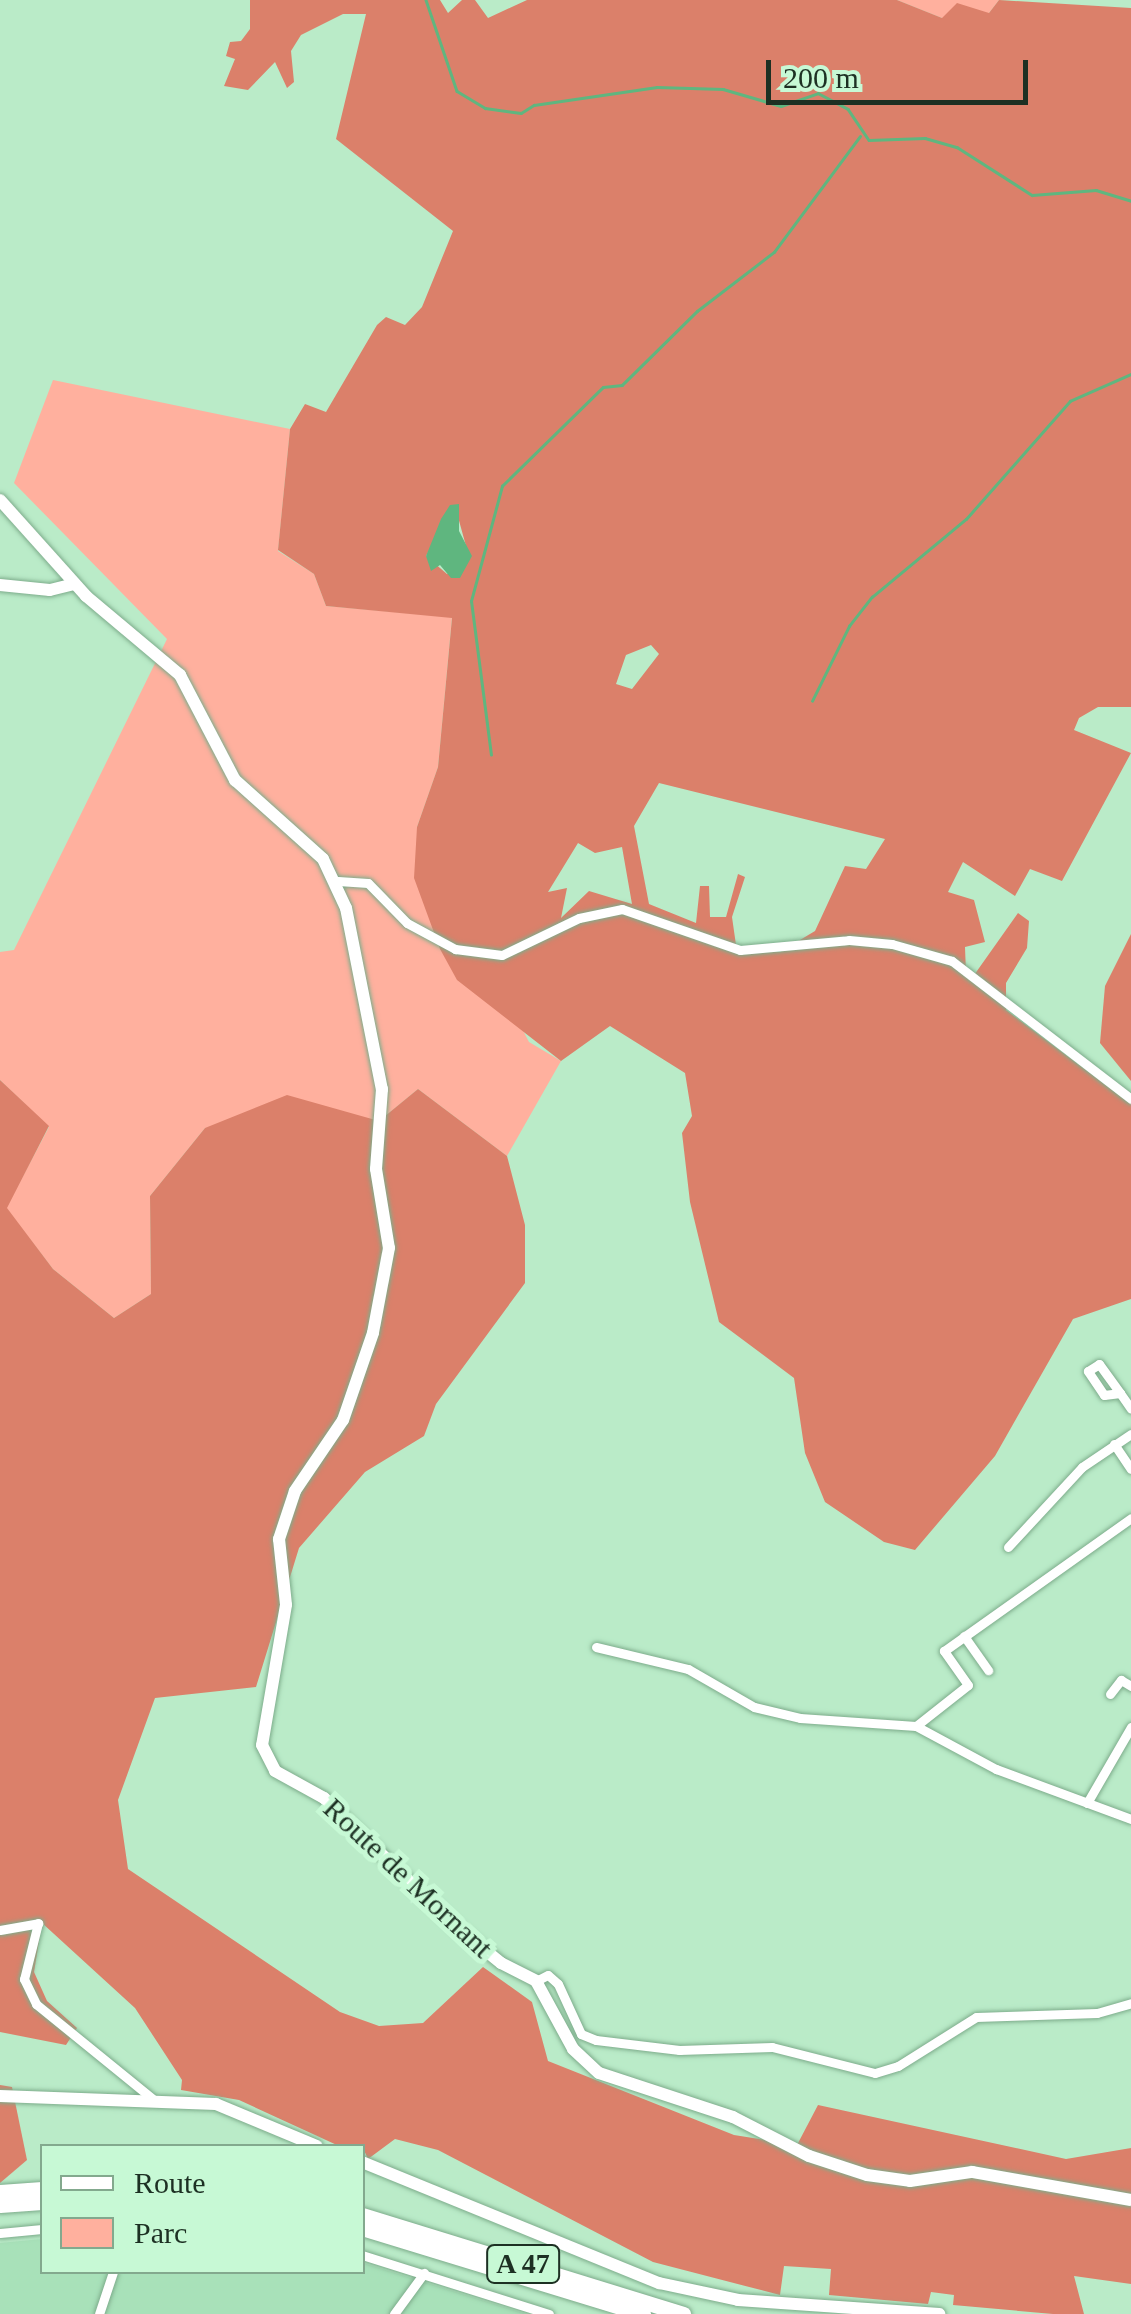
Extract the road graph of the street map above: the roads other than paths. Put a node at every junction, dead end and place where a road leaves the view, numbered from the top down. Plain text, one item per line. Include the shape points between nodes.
1 (0, 500) edge
2 (74, 584) junction
3 (0, 585) edge
4 (338, 881) junction
5 (1131, 1099) edge
6 (1120, 1393) dead end
7 (1131, 1410) edge
8 (1131, 1434) edge
9 (1114, 1444) junction
10 (1131, 1469) edge
11 (1131, 1518) edge
12 (1008, 1547) dead end
13 (964, 1636) junction
14 (596, 1647) dead end
15 (988, 1670) dead end
16 (1131, 1686) edge
17 (1110, 1694) dead end
18 (916, 1726) junction
19 (1131, 1726) edge
20 (1087, 1804) junction
21 (1131, 1820) edge
22 (0, 1930) edge
23 (536, 1981) junction
24 (1129, 2005) edge
25 (0, 2096) edge
26 (153, 2099) junction
27 (312, 2144) edge
28 (365, 2163) edge
29 (40, 2189) edge
30 (0, 2192) edge
31 (1131, 2200) edge
32 (40, 2202) edge
33 (0, 2205) edge
34 (365, 2216) edge
35 (40, 2229) edge
36 (365, 2229) edge
37 (0, 2233) edge
38 (365, 2256) edge
39 (424, 2273) junction
40 (112, 2274) edge
41 (99, 2314) edge
42 (394, 2314) edge
43 (550, 2314) edge
44 (643, 2314) edge
45 (683, 2314) edge
46 (940, 2314) edge

1 - 2 main road
2 - 3 main road via 50,590
2 - 4 main road via 164,656 196,701 235,780
4 - 5 street via 368,884 407,923 454,950 502,955 579,918 622,910 740,950 849,940 892,944 952,961
4 - 23 main road, Route de Mornant via 382,1089 376,1168 389,1248 373,1334 342,1420 294,1491 279,1540 286,1605 262,1745 275,1771 324,1798 453,1924 501,1964
6 - 7 street
8 - 9 street
9 - 10 street
9 - 12 street via 1058,1491
11 - 13 street
13 - 15 street
13 - 18 street via 944,1651 968,1685
14 - 18 street via 688,1669 754,1707 800,1718
16 - 17 street via 1122,1680
18 - 20 street via 996,1769
19 - 20 street
20 - 21 street
22 - 26 street via 33,1918 38,1923 24,1978 36,2004
23 - 24 street via 548,1974 581,2034 596,2040 679,2050 772,2047 875,2072 898,2066 976,2016 1097,2013
23 - 31 main road via 573,2050 599,2073 733,2117 838,2167 910,2181 972,2172
25 - 26 main road
26 - 27 main road via 231,2108
28 - 46 main road via 658,2283 738,2300
29 - 30 highway
32 - 33 highway
34 - 45 highway, A 47
35 - 37 street
36 - 44 highway, A 47
38 - 39 street
39 - 42 street
39 - 43 street
40 - 41 street

